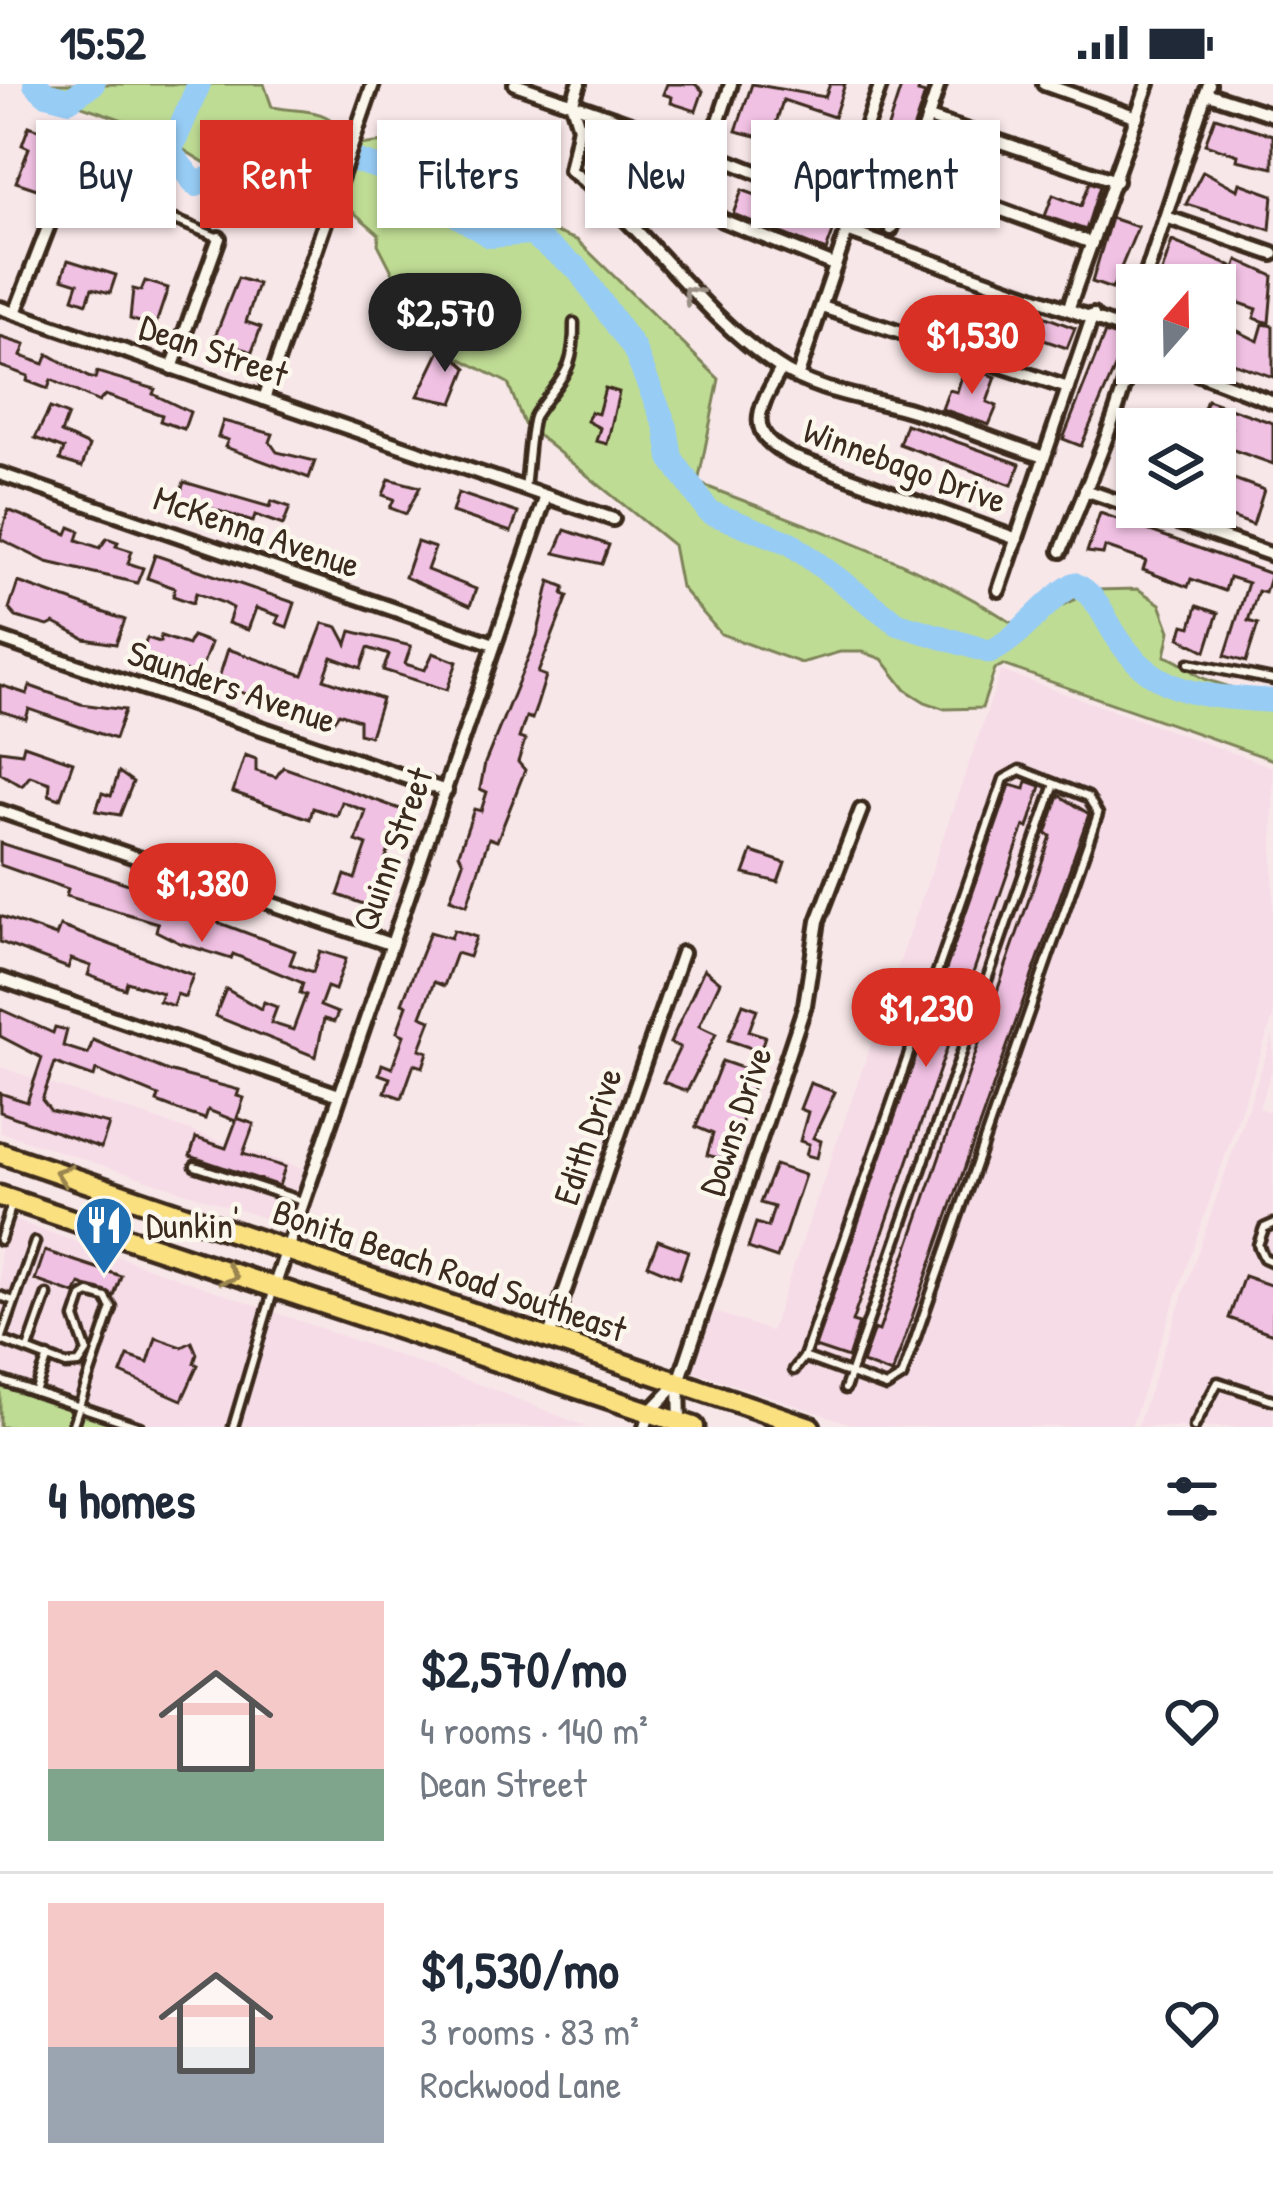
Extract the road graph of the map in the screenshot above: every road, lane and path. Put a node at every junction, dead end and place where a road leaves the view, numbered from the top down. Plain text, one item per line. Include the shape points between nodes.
1 (373, 84) edge
2 (515, 84) edge
3 (579, 84) edge
4 (731, 84) edge
5 (881, 84) edge
6 (939, 84) edge
7 (1044, 84) edge
8 (1148, 84) edge
9 (1208, 88) edge
10 (572, 104) junction
11 (1273, 115) edge
12 (1138, 117) junction
13 (929, 118) joint
14 (617, 120) edge
15 (719, 120) edge
16 (868, 120) edge
17 (1115, 181) junction
18 (1000, 209) edge
19 (1166, 217) junction
20 (176, 220) edge
21 (727, 222) edge
22 (49, 228) edge
23 (848, 228) edge
24 (891, 228) edge
25 (847, 231) junction
26 (219, 238) joint
27 (1092, 243) junction
28 (884, 244) junction
29 (1273, 254) edge
30 (1150, 264) edge
31 (834, 265) junction
32 (822, 307) junction
33 (1069, 307) junction
34 (0, 308) edge
35 (15, 313) junction
36 (1093, 315) junction
37 (574, 322) dead end
38 (1116, 325) edge
39 (172, 368) junction
40 (781, 369) junction
41 (798, 375) junction
42 (1123, 384) edge
43 (1226, 384) edge
44 (1069, 388) junction
45 (265, 399) junction
46 (1273, 402) edge
47 (1044, 457) junction
48 (0, 474) edge
49 (525, 489) junction
50 (1085, 490) junction
51 (546, 496) junction
52 (613, 519) dead end
53 (1017, 539) junction
54 (1061, 551) dead end
55 (1273, 555) edge
56 (999, 590) dead end
57 (0, 638) edge
58 (494, 644) junction
59 (1189, 663) dead end
60 (1273, 680) edge
61 (1055, 784) junction
62 (446, 790) junction
63 (861, 810) dead end
64 (0, 811) edge
65 (390, 944) junction
66 (682, 953) dead end
67 (0, 980) edge
68 (339, 1095) junction
69 (0, 1153) edge
70 (195, 1166) dead end
71 (7, 1199) edge
72 (302, 1201) junction
73 (1273, 1224) edge
74 (0, 1240) edge
75 (35, 1242) dead end
76 (285, 1249) junction
77 (1273, 1262) edge
78 (273, 1289) junction
79 (47, 1295) dead end
80 (0, 1296) edge
81 (14, 1301) junction
82 (549, 1337) junction
83 (28, 1349) junction
84 (48, 1357) junction
85 (804, 1357) junction
86 (794, 1370) dead end
87 (850, 1374) junction
88 (0, 1380) edge
89 (679, 1382) junction
90 (845, 1389) dead end
91 (35, 1392) junction
92 (1273, 1400) edge
93 (79, 1406) junction
94 (648, 1419) edge
95 (684, 1426) edge
96 (72, 1427) edge
97 (140, 1427) edge
98 (233, 1427) edge
99 (810, 1427) edge
100 (1194, 1427) edge

1 - 45 street
2 - 10 street
3 - 10 street
4 - 15 street
5 - 16 street
6 - 13 street
7 - 12 street
8 - 12 street
9 - 11 street
9 - 19 street
10 - 14 street
40 -> 10 street, Winnebago Drive via 696,300 570,170 579,127
12 - 17 street
13 - 17 street
17 - 27 street
18 - 27 street
19 - 29 street
19 - 30 street
20 - 26 lane
21 - 31 street
22 - 35 street
23 - 25 street
24 - 28 street
25 - 28 street
25 - 31 street
26 - 39 street
27 - 33 street
28 - 33 street
31 - 32 street
32 - 41 street
32 - 44 street
33 - 36 street
34 - 35 street, Dean Street
35 - 39 street, Dean Street
36 - 38 street
36 - 44 street
37 - 49 lane via 568,372 531,418
39 - 45 street, Dean Street
40 - 41 street, Winnebago Drive
40 - 53 street, Winnebago Drive via 759,415 758,429 773,447
41 - 47 street, Winnebago Drive
42 - 50 street
43 - 46 street
44 - 47 street
45 - 49 street, Dean Street
47 - 53 street
48 - 58 street, McKenna Avenue
49 - 51 street, Dean Street
50 - 54 street
50 - 55 street
51 - 52 street, Dean Street
51 - 58 street, Quinn Street
53 - 56 street
57 - 62 street, Saunders Avenue
58 - 62 street, Quinn Street
59 - 60 lane
61 - 85 lane via 1020,770 1004,778
61 - 87 lane
61 - 87 lane via 1088,796 1098,814 902,1377 886,1387
62 - 65 street, Quinn Street
63 - 89 street, Downs Drive via 818,921 806,1005
64 - 65 street
65 - 68 street, Quinn Street
66 - 82 street, Edith Drive
67 - 68 street
68 - 72 street, Quinn Street
76 -> 69 main road, Bonita Beach Road Southeast
70 - 72 lane
71 - 74 lane
71 -> 78 main road, Bonita Beach Road Southeast
72 - 76 street, Quinn Street
73 - 77 lane via 1258,1245
75 - 81 lane
76 - 78 street, Quinn Street
76 - 82 main road, Bonita Beach Road Southeast
78 - 94 main road, Bonita Beach Road Southeast
78 - 98 lane
79 - 83 lane
80 - 81 lane
81 - 83 lane via 1,1340
82 - 89 main road, Bonita Beach Road Southeast
83 - 84 lane
84 - 91 lane
84 - 93 lane via 82,1361 82,1297 111,1303
85 - 86 lane
85 - 87 lane
87 - 90 lane
88 - 91 lane
89 - 94 street
89 - 95 street
89 - 99 main road, Bonita Beach Road Southeast
91 - 93 lane
92 - 100 lane via 1218,1382
93 - 96 lane
93 - 97 lane
94 - 95 main road, Bonita Beach Road Southeast

